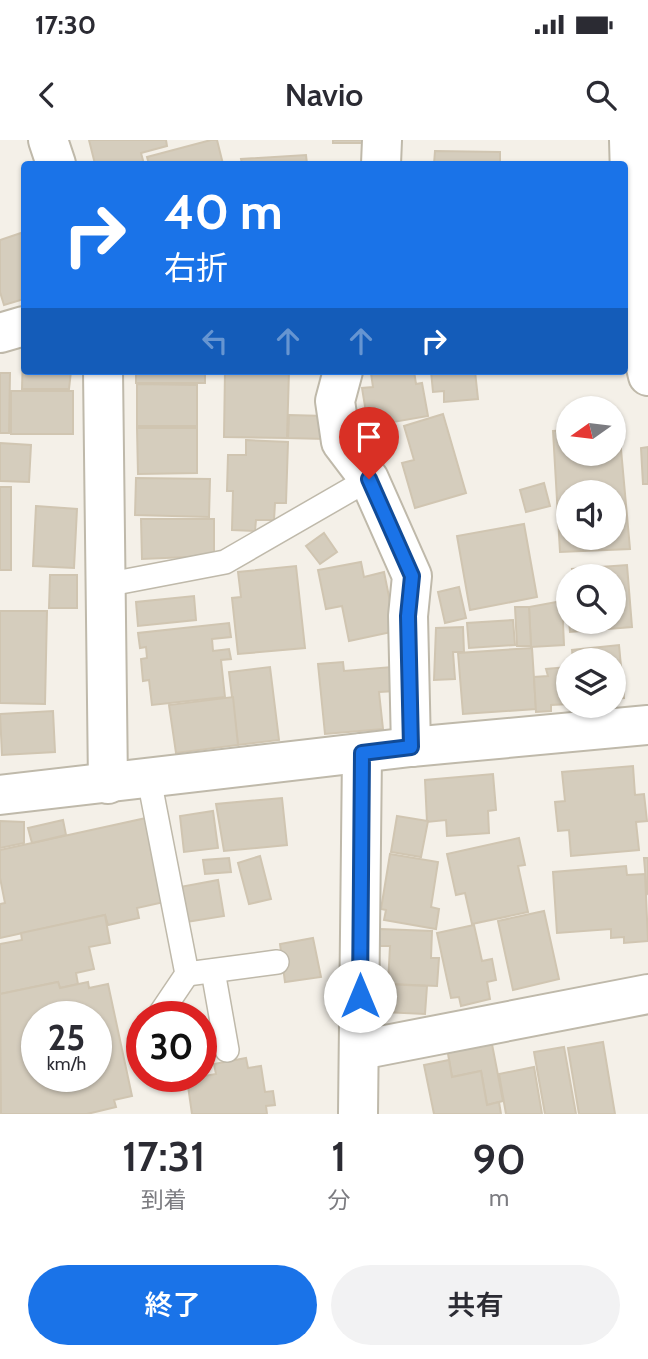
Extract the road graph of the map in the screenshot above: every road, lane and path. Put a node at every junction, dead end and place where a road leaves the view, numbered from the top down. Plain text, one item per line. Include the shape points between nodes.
1 (48, 140) edge
2 (382, 140) edge
3 (629, 140) edge
4 (55, 161) edge
5 (381, 161) edge
6 (635, 315) edge
7 (21, 327) edge
8 (0, 333) edge
9 (103, 375) edge
10 (342, 375) edge
11 (648, 376) edge
12 (369, 479) junction
13 (105, 585) junction
14 (648, 724) edge
15 (411, 747) junction
16 (362, 753) junction
17 (149, 779) junction
18 (108, 784) junction
19 (0, 795) edge
20 (276, 962) dead end
21 (213, 971) junction
22 (187, 974) junction
23 (648, 993) edge
24 (169, 1001) edge
25 (227, 1050) dead end
26 (360, 1050) junction
27 (358, 1114) edge

1 - 4 street
2 - 5 street
3 - 6 street
6 - 11 street
7 - 8 street
9 - 13 street
10 - 12 street via 335,401 341,442
12 - 13 lane via 225,562
12 - 15 street via 412,576 408,616
13 - 18 street
14 - 15 street
15 - 16 street
16 - 17 street
16 - 26 street
17 - 18 street
17 - 22 lane
18 - 19 street
20 - 21 lane
21 - 22 lane
21 - 25 lane
22 - 24 lane
23 - 26 street
26 - 27 street

